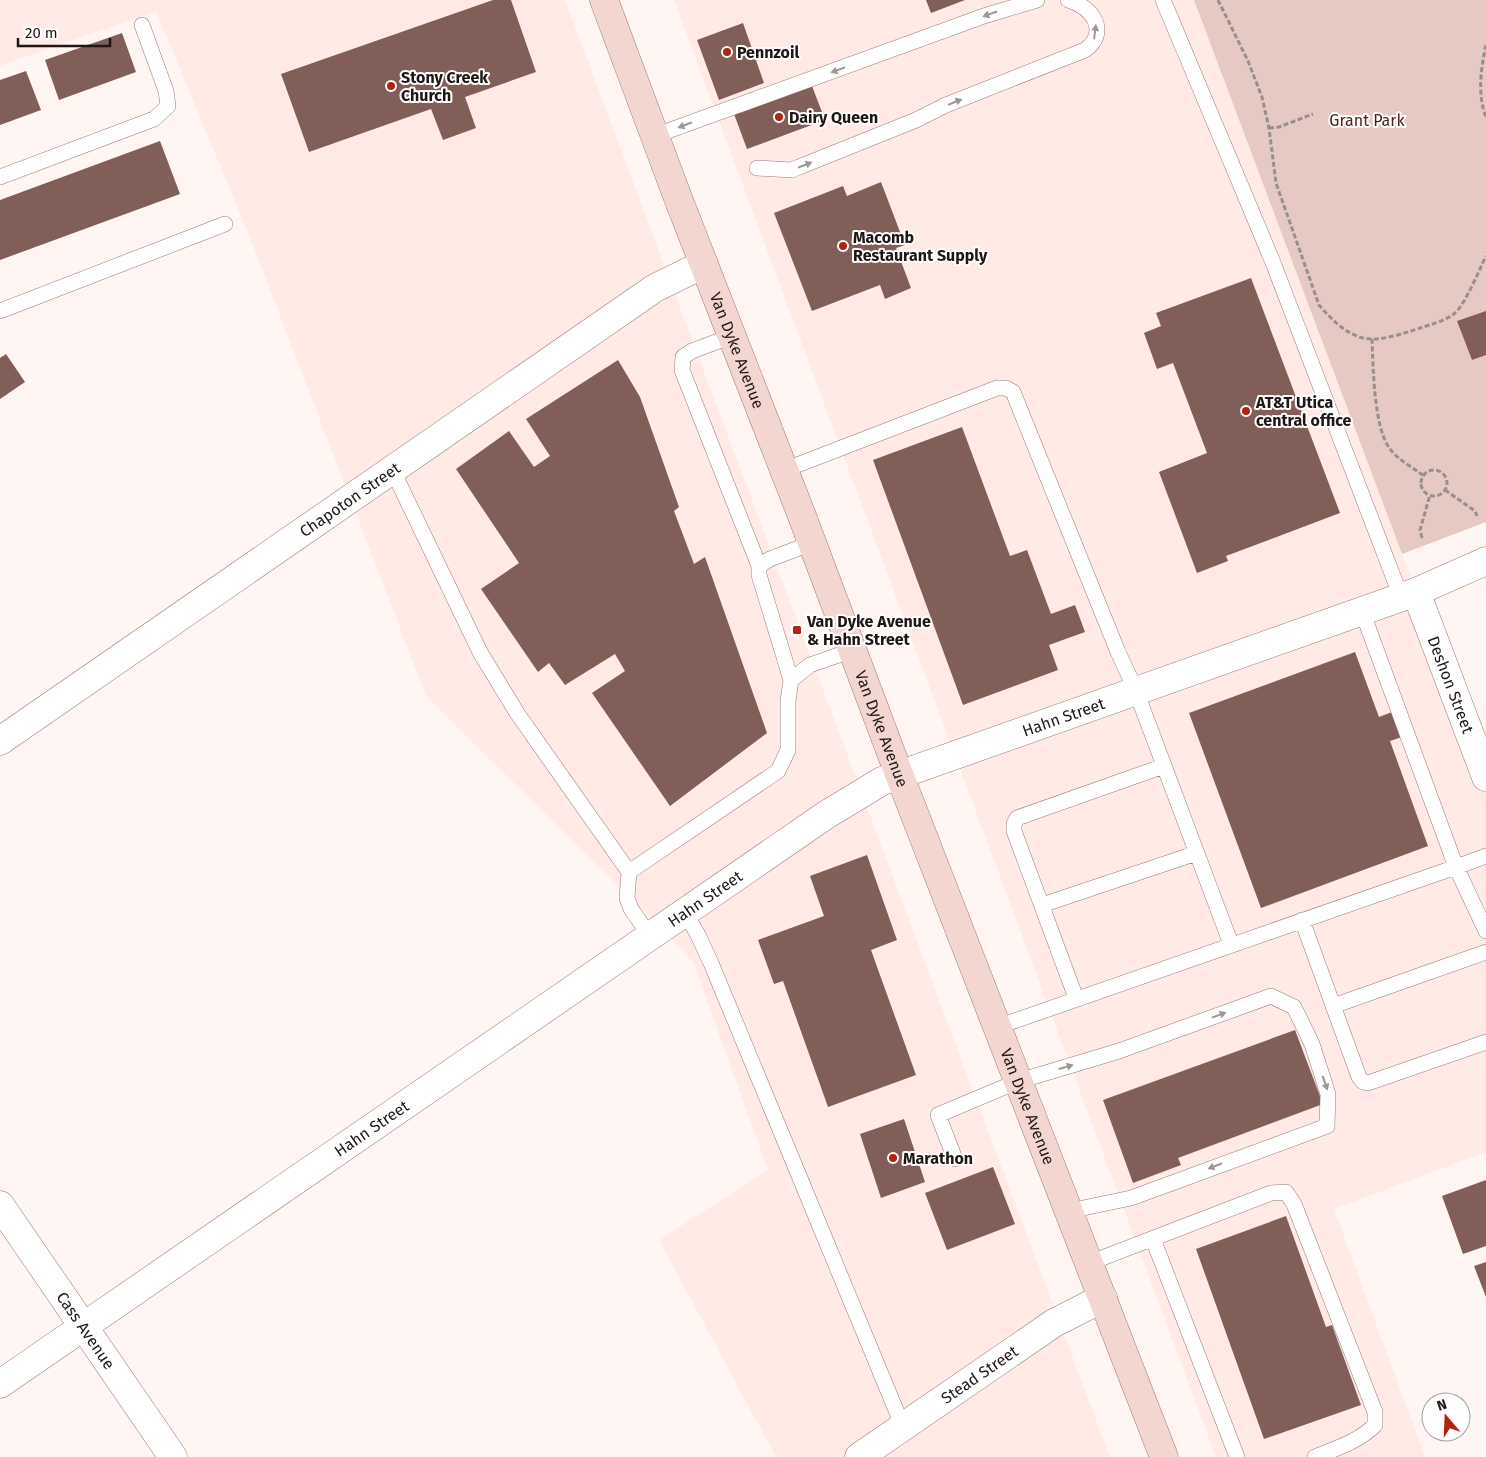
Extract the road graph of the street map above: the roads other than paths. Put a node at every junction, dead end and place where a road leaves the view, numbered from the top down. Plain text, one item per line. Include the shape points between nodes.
1 (604, 0) edge
2 (1037, 0) edge
3 (1068, 0) edge
4 (1163, 0) edge
5 (142, 25) dead end
6 (654, 136) junction
7 (757, 168) dead end
8 (0, 177) edge
9 (225, 224) dead end
10 (704, 264) junction
11 (0, 311) edge
12 (732, 336) junction
13 (393, 470) junction
14 (784, 470) junction
15 (812, 543) junction
16 (1486, 561) edge
17 (760, 566) junction
18 (1409, 594) junction
19 (1362, 611) junction
20 (852, 650) junction
21 (791, 680) junction
22 (1136, 691) junction
23 (0, 741) edge
24 (1164, 766) junction
25 (900, 774) junction
26 (1486, 777) edge
27 (1197, 853) junction
28 (1486, 856) edge
29 (1456, 867) junction
30 (629, 872) junction
31 (1042, 905) junction
32 (685, 912) junction
33 (1302, 920) junction
34 (1486, 930) edge
35 (650, 936) junction
36 (1231, 944) junction
37 (1486, 952) edge
38 (1076, 998) junction
39 (1333, 1006) junction
40 (997, 1027) junction
41 (1486, 1042) edge
42 (1019, 1081) junction
43 (955, 1159) dead end
44 (0, 1206) edge
45 (1069, 1211) junction
46 (1153, 1239) junction
47 (1090, 1263) junction
48 (1103, 1298) junction
49 (83, 1327) junction
50 (0, 1384) edge
51 (903, 1427) junction
52 (173, 1457) edge
53 (859, 1457) edge
54 (1164, 1457) edge
55 (1237, 1457) edge
56 (1315, 1457) edge

1 - 6 main road, Van Dyke Avenue
2 -> 6 lane via 984,16
7 -> 3 lane via 792,170 1085,50 1096,36 1094,16 1084,6
4 - 18 lane
5 - 8 lane via 166,90 168,106 154,119
6 - 10 main road, Van Dyke Avenue
9 - 11 lane
10 - 12 main road, Van Dyke Avenue
10 - 13 street, Chapoton Street via 655,288
12 - 14 main road, Van Dyke Avenue
12 - 17 lane via 683,357 682,370
13 - 23 street, Chapoton Street
13 - 30 lane via 480,652 517,713
14 - 15 main road, Van Dyke Avenue
14 - 22 lane via 997,388 1013,392
15 - 17 lane
15 - 20 main road, Van Dyke Avenue
16 - 18 street, Hahn Street
17 - 21 lane via 759,575
18 - 19 street, Hahn Street
18 - 26 street, Deshon Street
19 - 22 street, Hahn Street
19 - 29 lane
20 - 21 lane via 810,665
20 - 25 main road, Van Dyke Avenue
21 - 30 lane via 788,750 778,771
22 - 24 lane
22 - 25 street, Hahn Street
24 - 27 lane
24 - 31 lane via 1017,818 1014,831
25 - 32 street, Hahn Street via 854,796
25 - 40 main road, Van Dyke Avenue
27 - 31 lane
27 - 36 lane
28 - 29 lane
29 - 33 lane
29 - 34 lane
30 - 35 lane via 627,898
31 - 38 lane
32 - 35 street, Hahn Street
32 - 51 lane via 711,963
33 - 36 lane
33 - 39 lane
35 - 49 street, Hahn Street
36 - 38 lane
37 - 39 lane
38 - 40 lane
39 - 41 lane via 1362,1082 1368,1083
40 - 42 main road, Van Dyke Avenue
42 - 43 lane via 938,1115
42 - 45 main road, Van Dyke Avenue
42 -> 45 lane via 1119,1051 1271,996 1294,1007 1312,1044 1328,1094 1327,1126 1131,1198
44 - 49 street, Cass Avenue
45 - 47 main road, Van Dyke Avenue
46 - 47 lane
46 - 55 lane
46 - 56 lane via 1271,1193 1286,1192 1294,1204 1375,1412 1375,1425 1365,1435
47 - 48 main road, Van Dyke Avenue
48 - 51 street, Stead Street via 1054,1323
48 - 54 main road, Van Dyke Avenue
49 - 50 street, Hahn Street
49 - 52 street, Cass Avenue
51 - 53 street, Stead Street

